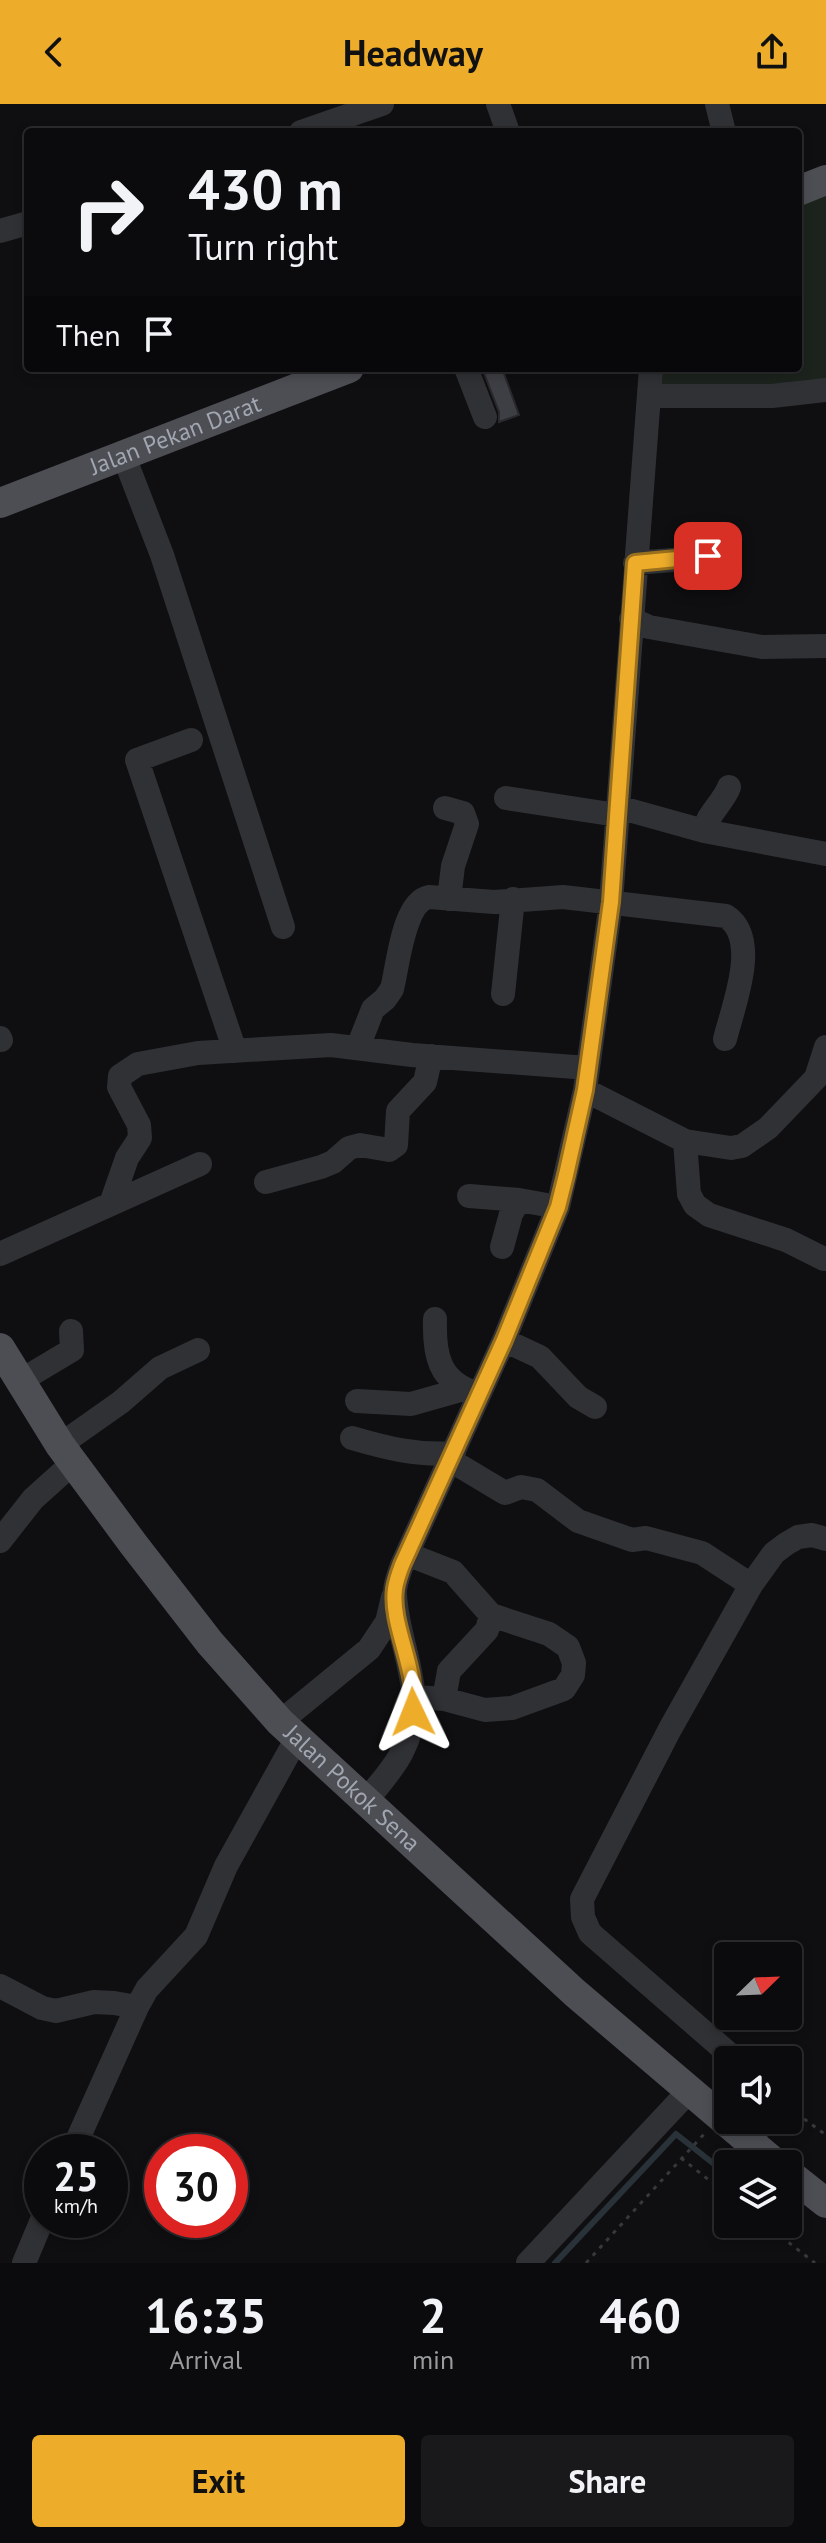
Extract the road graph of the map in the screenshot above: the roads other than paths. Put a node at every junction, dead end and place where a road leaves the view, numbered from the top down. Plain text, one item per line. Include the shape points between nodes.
1 (382, 104) edge
2 (498, 104) edge
3 (717, 104) edge
4 (313, 128) edge
5 (507, 128) edge
6 (723, 128) edge
7 (826, 180) edge
8 (802, 189) edge
9 (24, 224) edge
10 (0, 231) edge
11 (338, 372) edge
12 (468, 372) edge
13 (651, 372) edge
14 (826, 390) edge
15 (650, 396) junction
16 (485, 417) dead end
17 (123, 454) junction
18 (0, 503) edge
19 (723, 556) dead end
20 (635, 563) junction
21 (631, 619) junction
22 (826, 646) edge
23 (191, 740) dead end
24 (729, 787) dead end
25 (506, 798) dead end
26 (445, 808) dead end
27 (617, 811) junction
28 (704, 831) junction
29 (826, 854) edge
30 (449, 899) junction
31 (513, 899) junction
32 (611, 902) junction
33 (283, 927) dead end
34 (503, 994) dead end
35 (725, 1039) dead end
36 (358, 1047) junction
37 (826, 1047) edge
38 (235, 1051) junction
39 (431, 1056) junction
40 (586, 1079) junction
41 (821, 1081) edge
42 (685, 1141) junction
43 (200, 1164) dead end
44 (266, 1182) dead end
45 (469, 1196) dead end
46 (519, 1200) junction
47 (112, 1201) junction
48 (558, 1207) junction
49 (502, 1247) dead end
50 (0, 1254) edge
51 (824, 1259) dead end
52 (435, 1319) dead end
53 (71, 1331) dead end
54 (504, 1340) junction
55 (0, 1348) edge
56 (198, 1350) dead end
57 (20, 1381) junction
58 (471, 1392) junction
59 (357, 1401) dead end
60 (595, 1407) dead end
61 (352, 1438) dead end
62 (66, 1454) junction
63 (452, 1456) junction
64 (826, 1539) edge
65 (0, 1541) edge
66 (407, 1554) junction
67 (751, 1585) junction
68 (394, 1591) junction
69 (491, 1615) junction
70 (415, 1697) junction
71 (444, 1699) junction
72 (288, 1730) junction
73 (366, 1801) junction
74 (0, 1986) edge
75 (137, 2007) junction
76 (720, 2046) edge
77 (690, 2090) junction
78 (714, 2104) edge
79 (80, 2134) edge
80 (802, 2184) edge
81 (826, 2203) edge
82 (34, 2238) edge
83 (24, 2263) edge
84 (528, 2263) edge

1 - 4 street
2 - 5 street
3 - 6 street
7 - 8 main road
9 - 10 street
11 - 17 main road, Jalan Pekan Darat
12 - 16 street
13 - 15 street
14 - 15 street via 746,397
15 - 20 street
17 - 18 main road, Jalan Pekan Darat
17 - 33 street via 162,555
19 - 20 street
20 - 21 street
21 - 22 street via 649,627 762,647
21 - 27 street
23 - 38 street via 137,760
24 - 28 street
25 - 27 street
26 - 30 street via 463,813 467,824
27 - 28 street
27 - 32 street
28 - 29 street
30 - 31 street
30 - 36 street via 421,899 412,911 392,989 373,1009
31 - 32 street
31 - 34 street
32 - 35 street via 713,913 734,921 744,965
32 - 40 street
36 - 38 street
36 - 39 street
37 - 41 street
38 - 47 street via 138,1064 120,1076 119,1087 139,1125 140,1138
39 - 40 street
39 - 44 street via 425,1082 398,1111 396,1145 389,1150 349,1148 321,1167
40 - 42 street
40 - 48 street
41 - 42 street via 742,1146
42 - 51 street via 689,1194 695,1205
43 - 47 street
45 - 46 street
46 - 48 street
46 - 49 street
47 - 50 street
48 - 54 street
52 - 58 street via 434,1351 444,1370
53 - 57 street via 72,1350
54 - 58 street
54 - 60 street via 540,1357 578,1397
55 - 57 main road, Jalan Pokok Sena
56 - 62 street via 160,1368
57 - 62 main road, Jalan Pokok Sena
58 - 59 street via 411,1404
58 - 63 street
61 - 63 street
62 - 65 street
62 - 72 main road, Jalan Pokok Sena via 210,1643
63 - 66 street
63 - 67 street via 505,1493 521,1487 537,1490 578,1521 632,1540 646,1538 702,1553
64 - 67 street via 812,1535 786,1544
66 - 68 street
66 - 69 street via 453,1572
67 - 76 street via 582,1899 590,1933
68 - 70 street
68 - 72 street via 387,1622 369,1649
69 - 71 street via 487,1630 449,1671
69 - 71 street via 549,1634 568,1647 573,1675 564,1689 512,1708 485,1710
70 - 71 street
70 - 73 street via 404,1750
72 - 73 main road, Jalan Pokok Sena
72 - 75 street via 196,1936
73 - 77 main road, Jalan Pokok Sena via 575,1993
74 - 75 street via 56,2011 94,2002
75 - 79 street
77 - 78 main road, Jalan Pokok Sena
77 - 84 street
80 - 81 main road
82 - 83 street

